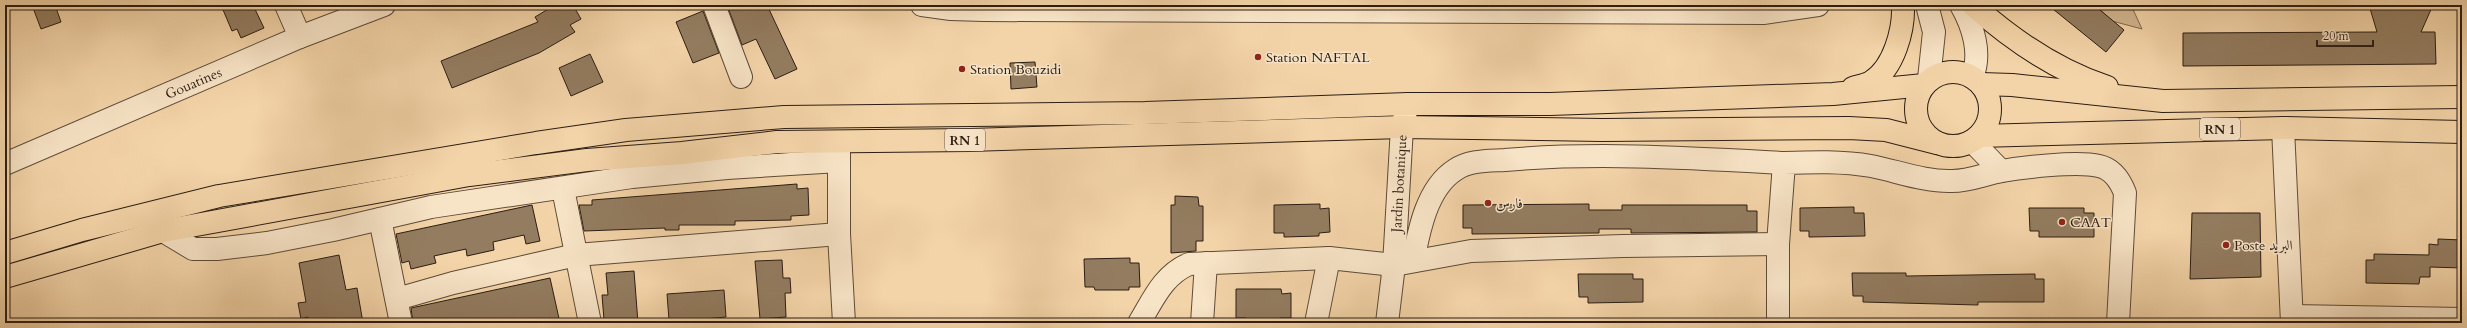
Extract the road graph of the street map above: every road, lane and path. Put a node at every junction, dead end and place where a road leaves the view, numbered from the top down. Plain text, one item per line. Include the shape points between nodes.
1 (286, 5) edge
2 (384, 5) edge
3 (714, 5) edge
4 (922, 5) edge
5 (1818, 5) edge
6 (1903, 5) edge
7 (1927, 5) edge
8 (1961, 5) edge
9 (1973, 5) edge
10 (1033, 7) edge
11 (1181, 8) edge
12 (1482, 9) edge
13 (300, 37) junction
14 (741, 77) dead end
15 (1976, 80) junction
16 (1926, 82) junction
17 (1833, 94) junction
18 (2462, 97) edge
19 (2162, 101) junction
20 (1408, 104) junction
21 (1402, 127) junction
22 (2283, 128) junction
23 (2462, 132) edge
24 (1975, 138) junction
25 (1937, 143) junction
26 (839, 151) junction
27 (1784, 163) junction
28 (5, 164) edge
29 (2001, 171) junction
30 (563, 189) junction
31 (380, 219) junction
32 (163, 231) junction
33 (839, 234) junction
34 (1778, 244) junction
35 (5, 253) edge
36 (576, 255) junction
37 (1329, 258) junction
38 (1403, 263) junction
39 (1206, 264) junction
40 (5, 277) edge
41 (396, 299) junction
42 (2462, 319) edge
43 (2292, 320) edge
44 (401, 323) edge
45 (590, 323) edge
46 (844, 323) edge
47 (1139, 323) edge
48 (1202, 323) edge
49 (1316, 323) edge
50 (1387, 323) edge
51 (1778, 323) edge
52 (2118, 323) edge

1 - 13 street
2 - 13 street, Gouatines
3 - 14 street
4 - 10 street via 951,9
5 - 12 street via 1763,13
6 - 17 highway via 1900,32 1894,51 1880,72 1871,82
7 - 16 street via 1934,32
8 - 15 street via 1976,50
9 - 19 highway via 2002,28 2067,70 2107,87
10 - 11 street
11 - 12 street
13 - 28 street, Gouatines
15 - 16 highway via 1950,71
15 - 19 highway, RN 1
15 - 24 highway via 1987,93 1990,105 1988,121
16 - 17 highway, RN 1
16 - 25 highway via 1915,106 1916,117 1920,128
17 - 20 highway, RN 1 via 1550,104
18 - 19 highway, RN 1
20 - 21 street, Jardin botanique
20 - 35 highway, RN 1 via 1145,113 784,117 626,130 219,196 82,230
21 - 25 highway, RN 1 via 1602,130 1848,128 1886,130
21 - 26 highway, RN 1 via 970,140
21 - 38 street, Jardin botanique
22 - 23 highway, RN 1
22 - 24 highway, RN 1
22 - 43 street
24 - 25 highway via 1958,146
24 - 29 street
26 - 30 street via 727,168 648,175
26 - 32 highway, RN 1 via 777,142 587,160 469,175
26 - 33 street
27 - 29 street via 1854,163 1950,181 1982,177
27 - 34 street
27 - 38 street via 1705,158 1536,157 1469,163 1444,178 1429,204
29 - 52 street via 2089,165 2103,168 2116,175 2125,193
30 - 31 street via 431,208
30 - 36 street
31 - 32 street via 267,243 217,249 193,249
31 - 41 street
32 - 40 highway, RN 1
33 - 36 street
33 - 46 street
34 - 38 street via 1471,252
34 - 51 street
36 - 41 street via 460,281
36 - 45 street
37 - 38 street
37 - 39 street
37 - 49 street
38 - 50 street
39 - 47 street via 1189,264 1165,280
39 - 48 street
41 - 44 street
42 - 43 street

